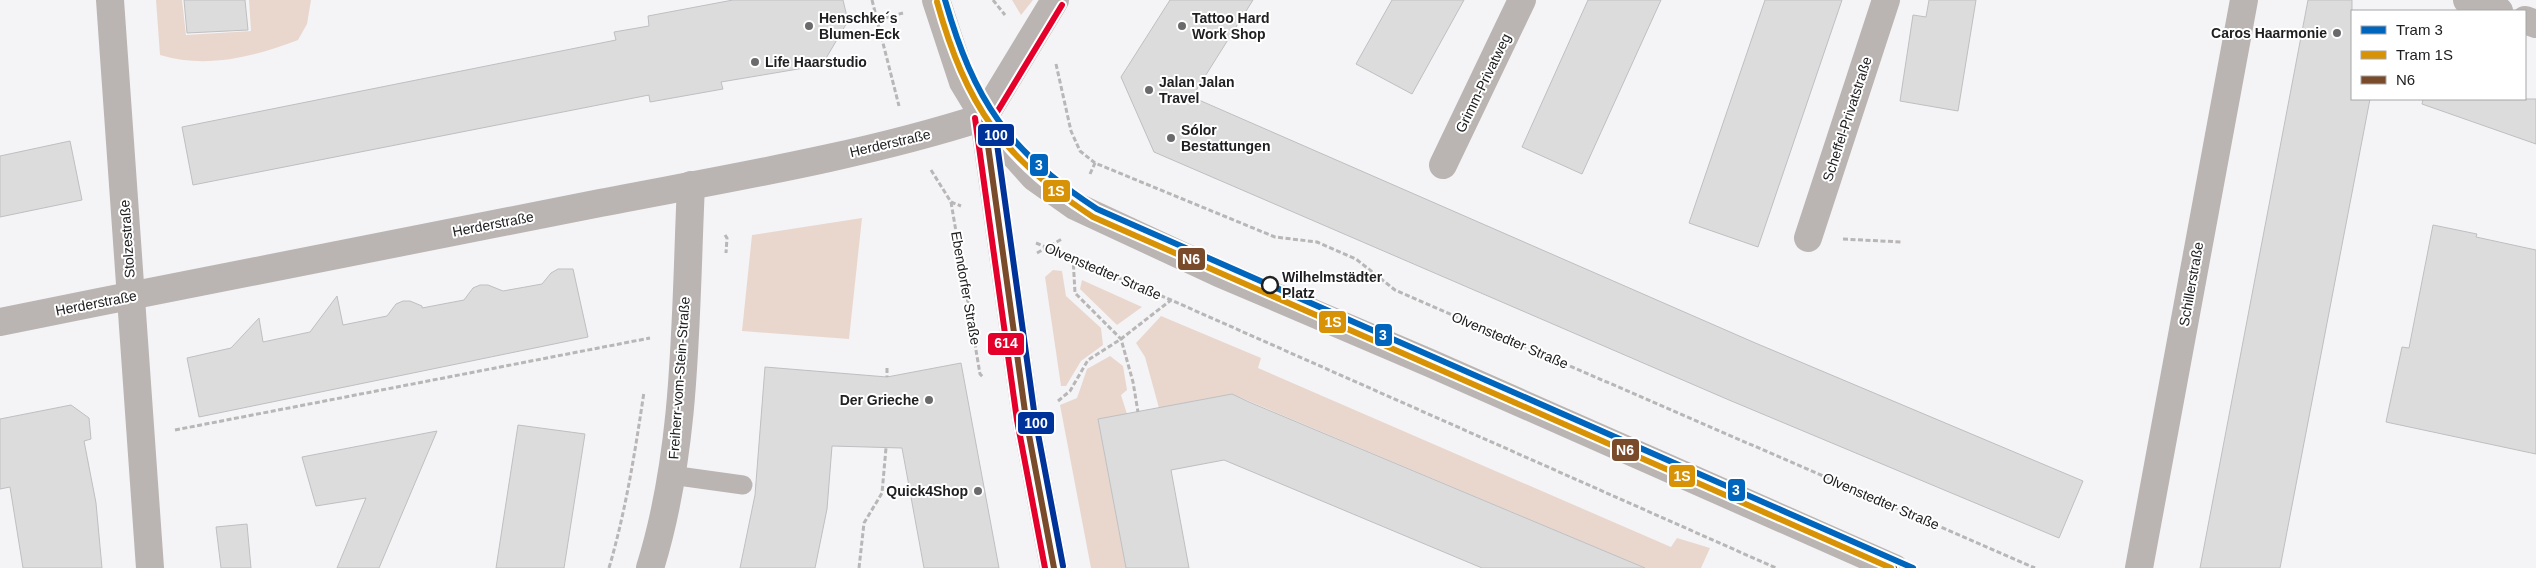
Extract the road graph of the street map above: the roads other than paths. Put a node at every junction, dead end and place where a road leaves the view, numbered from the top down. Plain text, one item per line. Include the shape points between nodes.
1 (110, 0) edge
2 (936, 0) edge
3 (1055, 0) edge
4 (1522, 0) edge
5 (1886, 0) edge
6 (2244, 0) edge
7 (2466, 0) edge
8 (2496, 10) edge
9 (984, 118) junction
10 (1443, 165) dead end
11 (690, 185) junction
12 (1808, 238) road end
13 (131, 295) junction
14 (0, 322) edge
15 (671, 475) junction
16 (743, 485) dead end
17 (150, 568) edge
18 (650, 568) edge
19 (1054, 568) edge
20 (1894, 568) edge
21 (2140, 568) edge

1 - 13 street, Stolzestraße
2 - 9 street via 963,82
3 - 9 street
4 - 10 street, Grimm-Privatweg
5 - 12 street, Scheffel-Privatstraße
6 - 21 street, Schillerstraße
7 - 8 street
9 - 11 street, Herderstraße via 913,139
9 - 19 street via 1026,419
9 - 20 street via 1011,154 1034,177 1095,217
11 - 13 street, Herderstraße
11 - 15 street, Freiherr-vom-Stein-Straße via 683,360
13 - 14 street, Herderstraße
13 - 17 street, Stolzestraße
15 - 16 lane
15 - 18 street, Freiherr-vom-Stein-Straße

